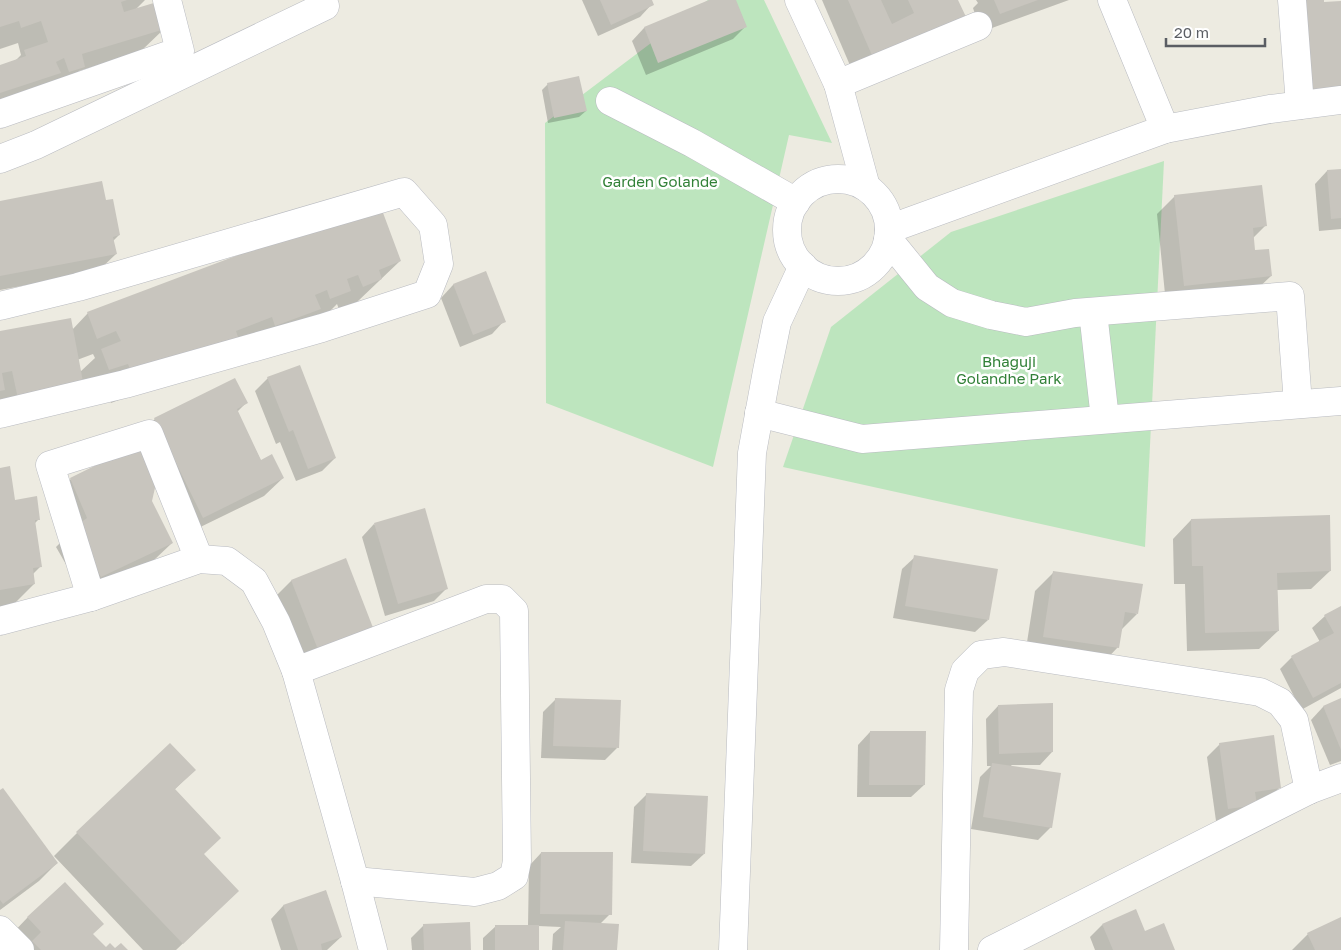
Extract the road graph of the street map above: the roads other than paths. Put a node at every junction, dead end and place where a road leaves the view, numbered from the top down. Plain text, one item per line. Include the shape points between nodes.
1 (167, 0) edge
2 (800, 0) edge
3 (1112, 0) edge
4 (1292, 0) edge
5 (325, 6) dead end
6 (978, 26) dead end
7 (838, 84) junction
8 (1341, 100) edge
9 (610, 101) dead end
10 (1300, 105) junction
11 (0, 114) edge
12 (1165, 129) junction
13 (0, 159) edge
14 (866, 187) junction
15 (796, 202) junction
16 (889, 234) junction
17 (803, 266) junction
18 (0, 306) edge
19 (1093, 312) junction
20 (1341, 401) edge
21 (1298, 404) junction
22 (759, 413) junction
23 (0, 414) edge
24 (1105, 419) junction
25 (199, 559) junction
26 (91, 597) junction
27 (0, 621) edge
28 (296, 671) junction
29 (1341, 778) edge
30 (1309, 790) junction
31 (355, 881) junction
32 (0, 930) edge
33 (20, 950) edge
34 (373, 950) edge
35 (733, 950) edge
36 (954, 950) edge
37 (992, 950) edge

1 - 11 street via 180,50
2 - 7 street
3 - 12 street
4 - 10 street
5 - 13 street via 36,145
6 - 7 street
7 - 14 street
8 - 10 street
9 - 15 street
10 - 12 street
12 - 16 street
14 - 15 street via 848,180 828,180 810,188
14 - 16 street via 885,209
15 - 17 street via 788,231 792,250
16 - 17 street via 886,248 875,265 849,279 820,277
16 - 19 street via 927,287 952,303 1026,322
17 - 22 street via 777,322
18 - 23 street via 78,287 404,192 433,224 439,264 427,294 322,328 125,384
19 - 21 street via 1290,296
19 - 24 street
20 - 21 street
21 - 24 street
22 - 24 street via 862,439
22 - 35 street via 752,453
25 - 26 street
25 - 26 street via 149,434 50,465
25 - 28 street via 227,561 254,581 276,622
26 - 27 street
28 - 31 street
28 - 31 street via 486,599 502,599 514,611 517,860 514,876 498,886 475,892
29 - 30 street
30 - 36 street via 1294,720 1280,702 1260,692 1004,652 981,655 965,671 959,690
30 - 37 street
31 - 34 street
32 - 33 street

